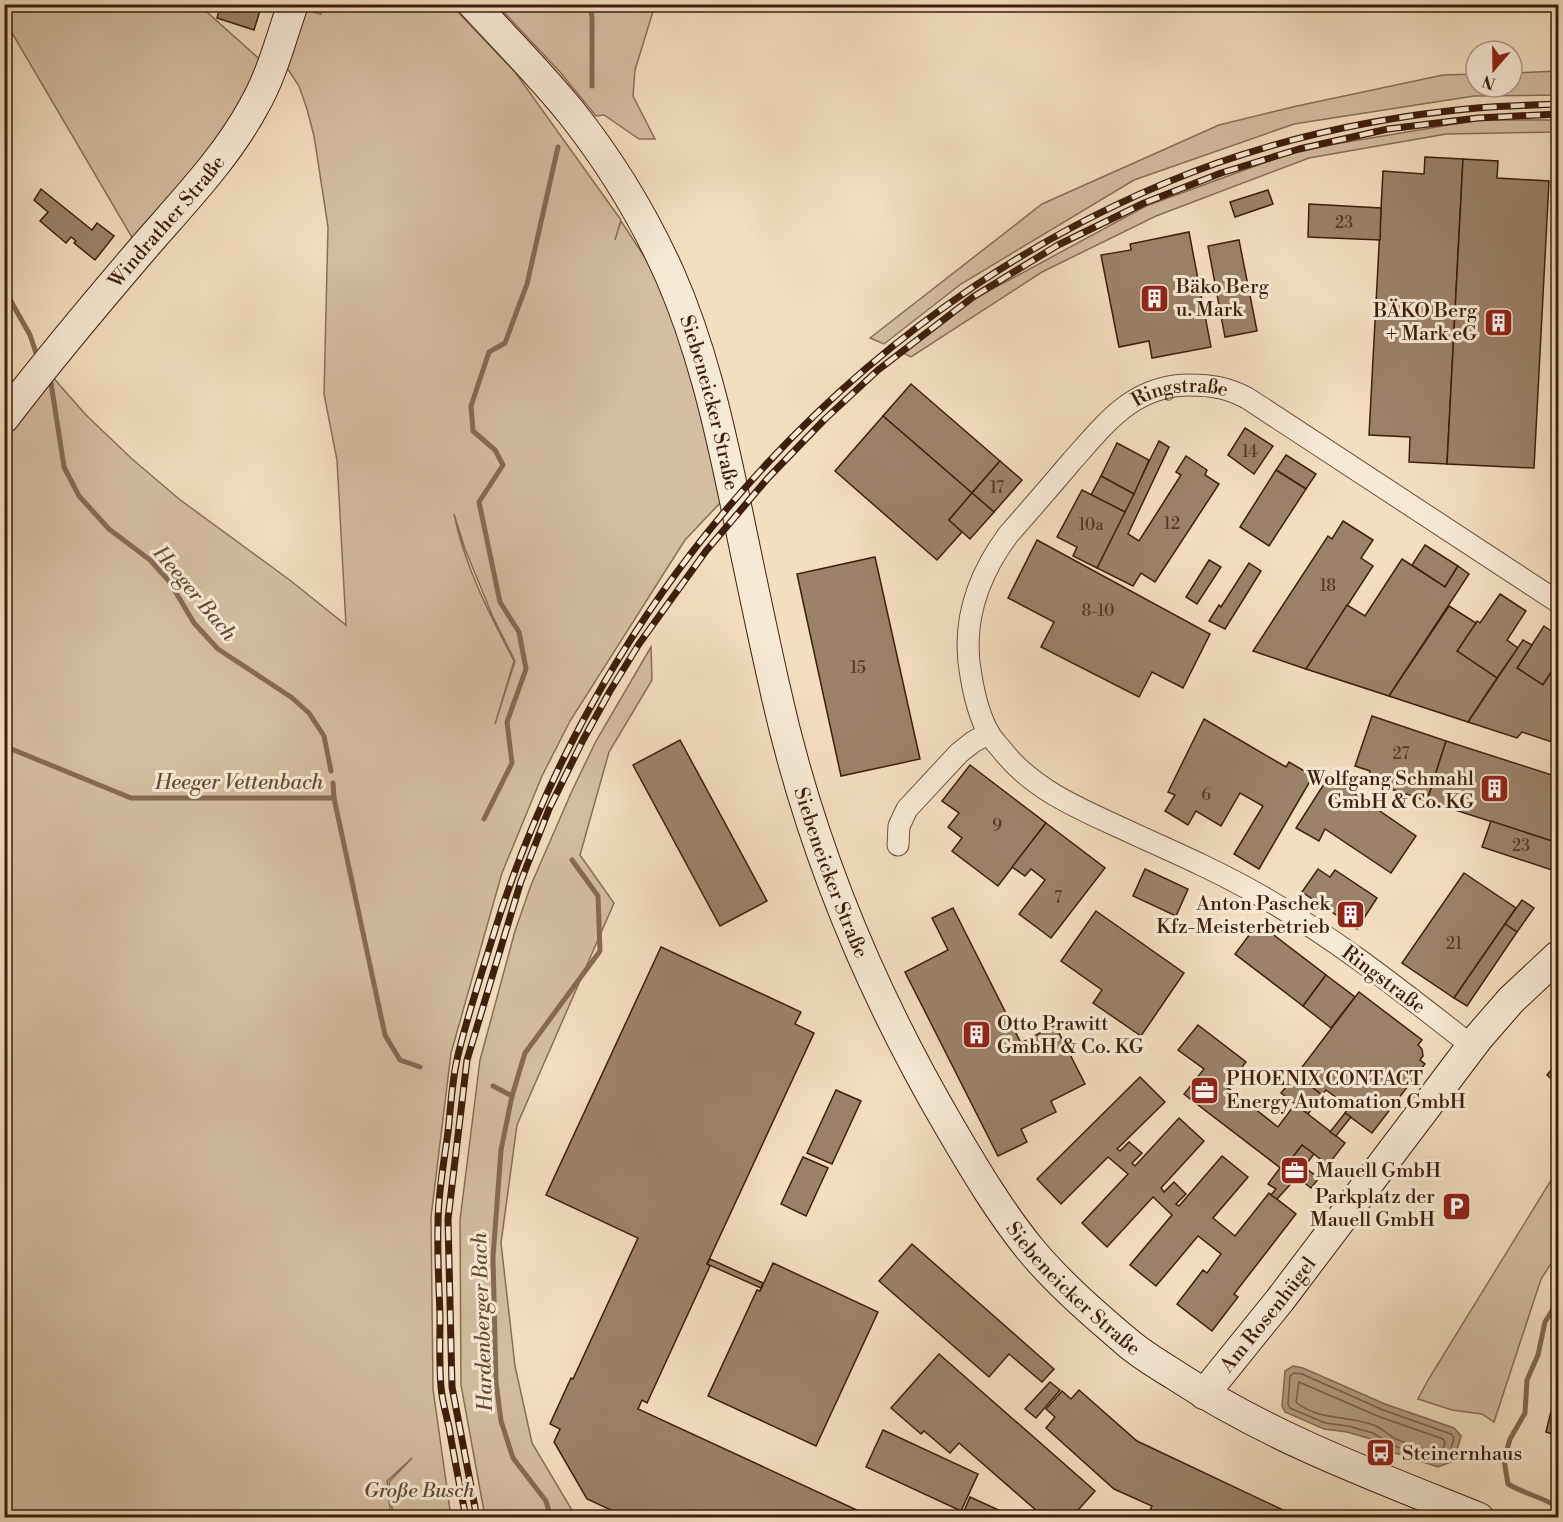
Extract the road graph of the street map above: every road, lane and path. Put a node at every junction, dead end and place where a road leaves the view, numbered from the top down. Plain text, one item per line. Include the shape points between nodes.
1 (293, 4) edge
2 (473, 4) edge
3 (4, 418) edge
4 (1558, 602) edge
5 (988, 733) junction
6 (897, 845) dead end
7 (1558, 956) edge
8 (1472, 1046) junction
9 (1204, 1394) junction
10 (1479, 1518) edge

1 - 3 main road, Windrather Straße via 255,106 228,146
2 - 9 main road, Siebeneicker Straße via 571,112 605,159 653,240 683,306 705,369 720,430 775,691 804,800 832,883 921,1078 981,1180 1030,1250 1131,1346
4 - 5 street, Ringstraße via 1247,398 1212,385 1154,389 1136,398 1103,426 1008,535 985,571 969,619 968,659
5 - 6 street via 959,753 907,809 898,826
5 - 8 street, Ringstraße via 1033,782 1280,907 1363,960
7 - 8 main road, Am Rosenhügel via 1511,1000
8 - 9 main road, Am Rosenhügel
9 - 10 main road, Siebeneicker Straße via 1294,1442

